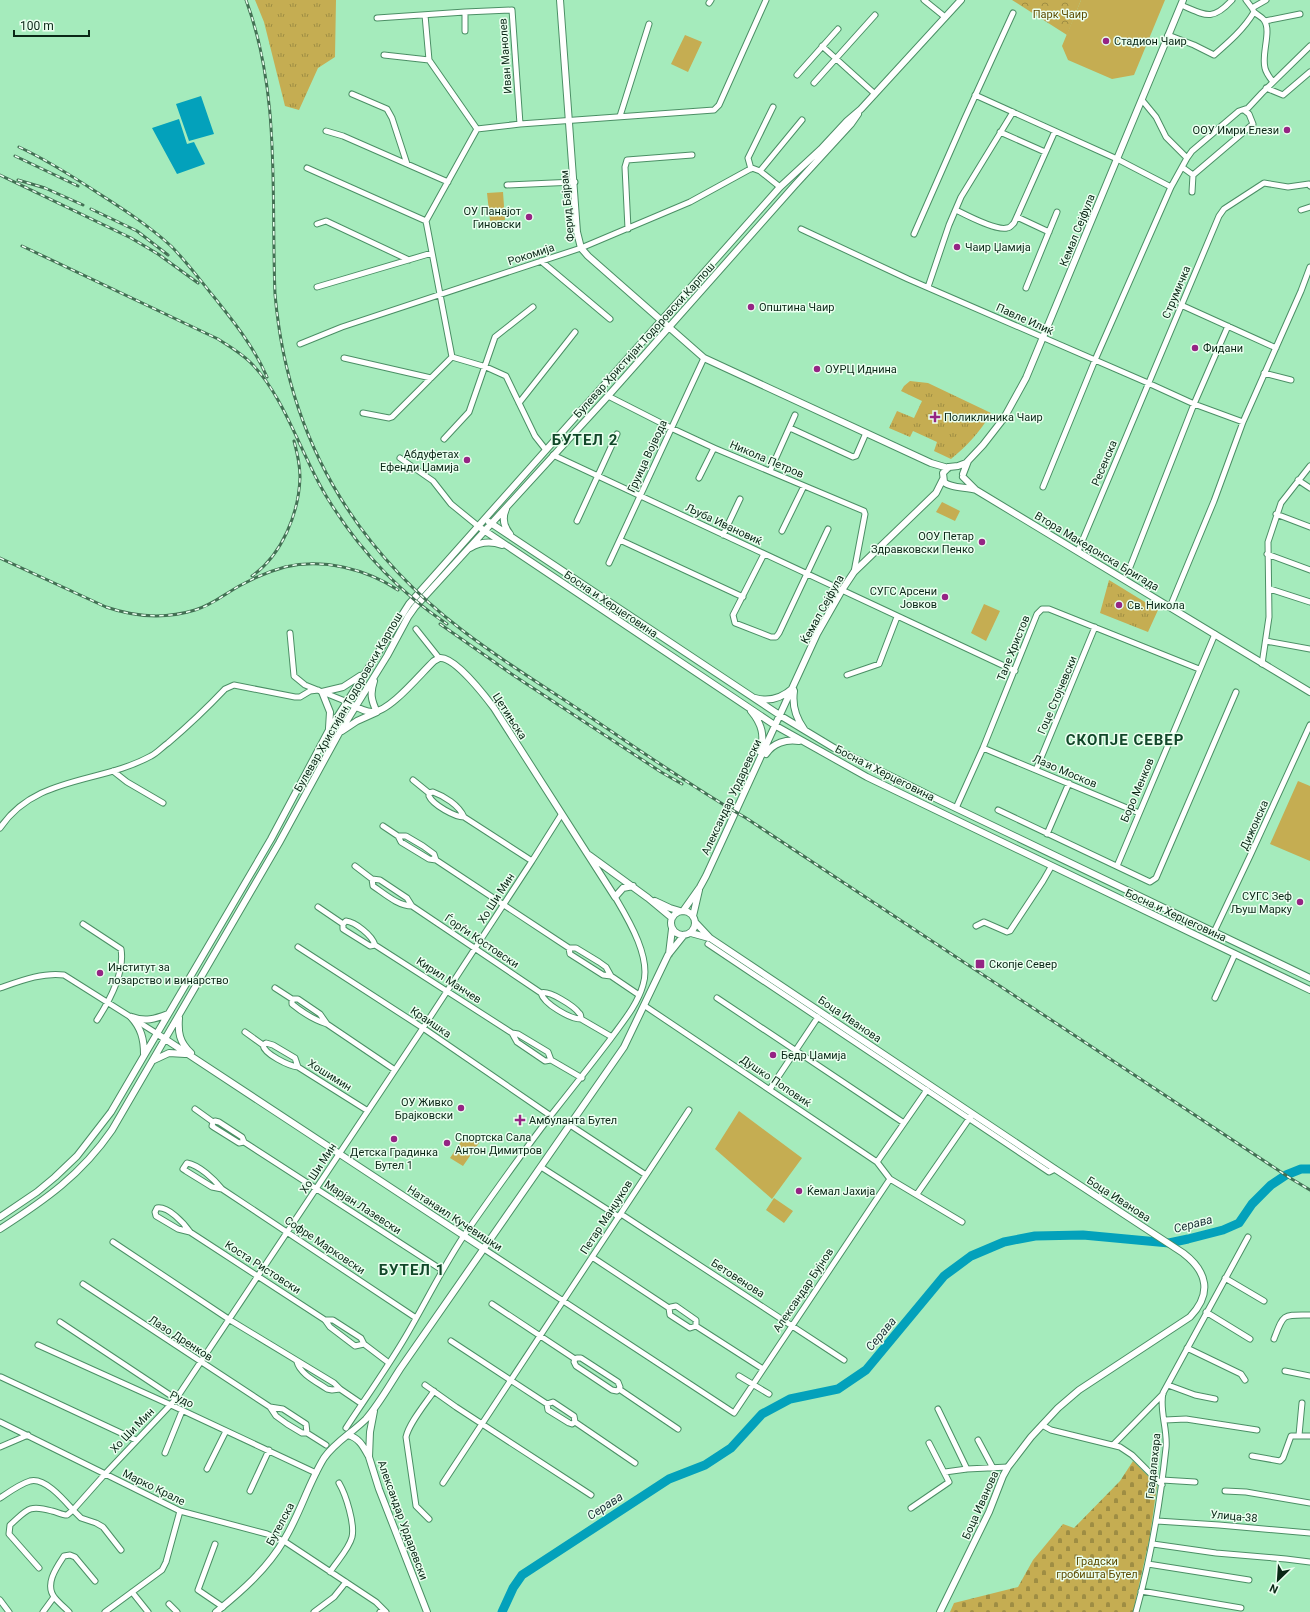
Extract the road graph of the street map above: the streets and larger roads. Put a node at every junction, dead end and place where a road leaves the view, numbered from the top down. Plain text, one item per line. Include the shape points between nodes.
1 (560, 0) edge
2 (766, 0) edge
3 (924, 0) edge
4 (961, 0) edge
5 (1232, 0) edge
6 (1246, 0) edge
7 (1266, 0) edge
8 (1182, 3) edge
9 (1253, 10) junction
10 (464, 12) junction
11 (1013, 13) dead end
12 (1300, 14) dead end
13 (425, 15) junction
14 (875, 15) dead end
15 (945, 17) junction
16 (377, 18) dead end
17 (1265, 21) junction
18 (649, 24) dead end
19 (838, 29) dead end
20 (465, 31) dead end
21 (1168, 35) junction
22 (822, 46) junction
23 (1310, 46) edge
24 (384, 54) dead end
25 (836, 58) junction
26 (429, 60) junction
27 (1310, 72) edge
28 (797, 75) dead end
29 (1273, 82) junction
30 (814, 83) dead end
31 (1266, 88) junction
32 (352, 94) dead end
33 (875, 94) junction
34 (975, 94) junction
35 (1142, 100) junction
36 (773, 107) dead end
37 (861, 109) junction
38 (1244, 110) junction
39 (1013, 112) junction
40 (620, 116) junction
41 (569, 120) junction
42 (802, 120) dead end
43 (520, 124) junction
44 (477, 129) junction
45 (326, 131) dead end
46 (1054, 131) junction
47 (1000, 132) junction
48 (1045, 152) junction
49 (692, 155) dead end
50 (1187, 158) junction
51 (1117, 159) junction
52 (407, 164) junction
53 (1182, 167) junction
54 (307, 168) dead end
55 (751, 169) junction
56 (760, 171) junction
57 (1192, 175) junction
58 (448, 182) junction
59 (575, 182) junction
60 (507, 185) dead end
61 (1310, 186) edge
62 (780, 187) junction
63 (1172, 187) junction
64 (1192, 192) dead end
65 (1310, 207) edge
66 (956, 210) junction
67 (1301, 210) dead end
68 (1057, 212) dead end
69 (1017, 217) junction
70 (426, 221) junction
71 (317, 224) dead end
72 (628, 229) junction
73 (801, 229) dead end
74 (1049, 232) junction
75 (914, 234) dead end
76 (582, 248) junction
77 (432, 253) junction
78 (409, 260) junction
79 (541, 261) junction
80 (1309, 270) edge
81 (317, 287) dead end
82 (928, 287) junction
83 (1026, 288) dead end
84 (440, 295) junction
85 (1181, 305) junction
86 (532, 307) dead end
87 (610, 319) dead end
88 (661, 319) junction
89 (1228, 326) junction
90 (669, 327) junction
91 (575, 332) dead end
92 (1043, 338) junction
93 (300, 344) dead end
94 (1276, 348) junction
95 (452, 357) junction
96 (344, 358) dead end
97 (704, 358) junction
98 (1096, 360) junction
99 (486, 367) junction
100 (1264, 373) junction
101 (431, 378) junction
102 (1291, 380) dead end
103 (1148, 382) junction
104 (608, 396) junction
105 (519, 403) junction
106 (1194, 404) junction
107 (362, 413) dead end
108 (795, 415) dead end
109 (1243, 422) junction
110 (671, 428) junction
111 (790, 428) junction
112 (866, 433) junction
113 (617, 434) dead end
114 (444, 439) dead end
115 (714, 448) junction
116 (546, 450) junction
117 (553, 455) junction
118 (400, 458) dead end
119 (968, 461) junction
120 (931, 463) junction
121 (1310, 466) edge
122 (951, 467) junction
123 (770, 472) junction
124 (597, 476) junction
125 (963, 476) junction
126 (699, 478) dead end
127 (943, 478) junction
128 (1298, 480) junction
129 (804, 486) junction
130 (950, 486) junction
131 (957, 486) junction
132 (1043, 487) dead end
133 (1310, 488) edge
134 (976, 490) junction
135 (936, 493) junction
136 (640, 496) junction
137 (740, 499) dead end
138 (507, 506) junction
139 (1276, 514) junction
140 (485, 518) junction
141 (577, 521) dead end
142 (491, 523) junction
143 (478, 526) junction
144 (1310, 527) edge
145 (828, 529) dead end
146 (484, 531) junction
147 (782, 531) dead end
148 (723, 535) junction
149 (512, 536) junction
150 (620, 540) junction
151 (508, 548) junction
152 (467, 550) junction
153 (1078, 551) junction
154 (764, 554) junction
155 (1267, 554) junction
156 (609, 563) dead end
157 (1130, 567) dead end
158 (1310, 570) edge
159 (854, 572) junction
160 (806, 573) junction
161 (1270, 589) junction
162 (842, 590) junction
163 (742, 596) junction
164 (1310, 602) edge
165 (1170, 607) junction
166 (897, 617) junction
167 (1096, 628) junction
168 (416, 629) dead end
169 (290, 633) dead end
170 (1215, 634) junction
171 (1266, 641) junction
172 (1310, 649) edge
173 (439, 658) junction
174 (1262, 664) junction
175 (1199, 669) junction
176 (366, 671) junction
177 (1015, 671) junction
178 (847, 675) dead end
179 (375, 676) junction
180 (794, 687) junction
181 (320, 691) junction
182 (1236, 692) dead end
183 (1310, 692) edge
184 (750, 696) junction
185 (345, 701) junction
186 (745, 704) junction
187 (355, 706) junction
188 (377, 712) junction
189 (781, 716) junction
190 (1310, 725) edge
191 (776, 726) junction
192 (328, 730) junction
193 (806, 731) junction
194 (338, 735) junction
195 (805, 743) junction
196 (983, 748) junction
197 (755, 770) junction
198 (1036, 770) junction
199 (113, 771) junction
200 (413, 780) dead end
201 (1069, 784) junction
202 (429, 793) junction
203 (162, 803) dead end
204 (956, 808) junction
205 (998, 810) dead end
206 (1139, 813) junction
207 (561, 815) junction
208 (464, 817) junction
209 (383, 826) dead end
210 (0, 828) edge
211 (1047, 834) junction
212 (398, 836) junction
213 (586, 853) junction
214 (436, 860) junction
215 (532, 861) junction
216 (355, 866) dead end
217 (1051, 866) junction
218 (1117, 866) junction
219 (372, 879) junction
220 (633, 886) junction
221 (700, 887) junction
222 (615, 897) junction
223 (648, 898) junction
224 (504, 904) junction
225 (412, 906) junction
226 (318, 907) dead end
227 (682, 911) junction
228 (672, 918) junction
229 (694, 919) junction
230 (83, 924) dead end
231 (343, 924) junction
232 (976, 926) dead end
233 (672, 929) junction
234 (1214, 932) junction
235 (691, 933) junction
236 (684, 935) junction
237 (709, 941) junction
238 (375, 945) junction
239 (298, 947) dead end
240 (476, 948) junction
241 (569, 948) junction
242 (1235, 954) junction
243 (668, 955) junction
244 (611, 976) junction
245 (1310, 978) edge
246 (0, 988) edge
247 (275, 988) dead end
248 (1310, 990) edge
249 (448, 991) junction
250 (541, 993) junction
251 (639, 995) junction
252 (717, 998) dead end
253 (1215, 998) dead end
254 (292, 999) junction
255 (108, 1003) junction
256 (645, 1006) junction
257 (168, 1014) junction
258 (179, 1016) junction
259 (131, 1017) junction
260 (818, 1017) junction
261 (582, 1019) junction
262 (97, 1020) dead end
263 (327, 1024) junction
264 (423, 1028) junction
265 (245, 1032) dead end
266 (156, 1033) junction
267 (512, 1033) junction
268 (612, 1037) junction
269 (854, 1038) junction
270 (166, 1039) junction
271 (263, 1045) junction
272 (796, 1051) junction
273 (144, 1055) junction
274 (551, 1060) junction
275 (153, 1061) junction
276 (204, 1064) junction
277 (298, 1067) junction
278 (396, 1070) junction
279 (582, 1078) junction
280 (770, 1089) junction
281 (927, 1090) junction
282 (195, 1109) dead end
283 (689, 1110) dead end
284 (368, 1111) junction
285 (551, 1116) junction
286 (971, 1116) junction
287 (904, 1123) junction
288 (570, 1125) junction
289 (338, 1154) junction
290 (877, 1162) junction
291 (541, 1167) junction
292 (646, 1175) junction
293 (890, 1178) junction
294 (222, 1189) junction
295 (316, 1189) junction
296 (917, 1194) junction
297 (620, 1215) junction
298 (0, 1217) edge
299 (962, 1222) dead end
300 (0, 1229) edge
301 (190, 1232) junction
302 (288, 1233) junction
303 (464, 1236) junction
304 (1248, 1237) dead end
305 (113, 1242) dead end
306 (484, 1249) junction
307 (592, 1257) junction
308 (442, 1270) junction
309 (259, 1276) junction
310 (1225, 1278) junction
311 (83, 1284) dead end
312 (1203, 1298) junction
313 (563, 1301) junction
314 (1264, 1301) dead end
315 (492, 1304) dead end
316 (1210, 1306) junction
317 (670, 1308) junction
318 (1206, 1312) junction
319 (1310, 1315) edge
320 (416, 1318) junction
321 (230, 1320) junction
322 (325, 1320) junction
323 (60, 1322) dead end
324 (696, 1326) junction
325 (792, 1326) junction
326 (540, 1336) junction
327 (1250, 1339) dead end
328 (1274, 1339) dead end
329 (451, 1341) dead end
330 (364, 1344) junction
331 (38, 1345) dead end
332 (1187, 1348) junction
333 (575, 1359) junction
334 (844, 1360) dead end
335 (297, 1362) junction
336 (201, 1363) junction
337 (389, 1363) junction
338 (762, 1370) junction
339 (1285, 1371) dead end
340 (739, 1376) dead end
341 (1310, 1376) edge
342 (1, 1377) dead end
343 (511, 1380) junction
344 (1245, 1380) dead end
345 (753, 1384) junction
346 (425, 1385) dead end
347 (1168, 1385) junction
348 (340, 1389) junction
349 (619, 1389) junction
350 (434, 1390) junction
351 (1164, 1393) junction
352 (769, 1394) dead end
353 (176, 1399) junction
354 (1215, 1399) dead end
355 (1302, 1403) dead end
356 (362, 1404) junction
357 (547, 1404) junction
358 (171, 1405) junction
359 (270, 1407) junction
360 (938, 1409) dead end
361 (374, 1410) junction
362 (182, 1411) junction
363 (734, 1413) joint
364 (1165, 1420) junction
365 (0, 1422) edge
366 (575, 1422) junction
367 (482, 1424) junction
368 (1042, 1425) junction
369 (346, 1428) dead end
370 (678, 1429) dead end
371 (1257, 1430) dead end
372 (226, 1431) junction
373 (307, 1433) junction
374 (28, 1435) junction
375 (348, 1435) junction
376 (1298, 1435) junction
377 (1310, 1436) edge
378 (136, 1440) junction
379 (978, 1440) dead end
380 (929, 1443) dead end
381 (326, 1445) dead end
382 (1113, 1445) junction
383 (0, 1448) edge
384 (269, 1450) junction
385 (165, 1453) dead end
386 (369, 1456) junction
387 (1252, 1456) dead end
388 (635, 1463) dead end
389 (1008, 1467) junction
390 (993, 1468) junction
391 (967, 1469) junction
392 (207, 1470) dead end
393 (945, 1472) junction
394 (316, 1473) junction
395 (104, 1474) junction
396 (1195, 1482) dead end
397 (339, 1483) dead end
398 (443, 1483) dead end
399 (1162, 1483) junction
400 (250, 1491) dead end
401 (1225, 1491) dead end
402 (591, 1495) dead end
403 (0, 1498) edge
404 (1310, 1503) edge
405 (911, 1508) dead end
406 (73, 1510) junction
407 (180, 1511) junction
408 (429, 1519) dead end
409 (1157, 1521) junction
410 (1310, 1533) edge
411 (284, 1540) junction
412 (215, 1544) dead end
413 (1152, 1544) junction
414 (121, 1550) dead end
415 (1310, 1562) edge
416 (1148, 1564) junction
417 (39, 1568) dead end
418 (330, 1572) junction
419 (1249, 1580) dead end
420 (95, 1581) dead end
421 (346, 1582) junction
422 (1142, 1591) junction
423 (132, 1592) junction
424 (54, 1597) junction
425 (0, 1600) edge
426 (169, 1604) dead end
427 (223, 1607) junction
428 (1241, 1608) dead end
429 (383, 1611) edge
430 (9, 1612) edge
431 (43, 1612) edge
432 (68, 1612) edge
433 (105, 1612) edge
434 (148, 1612) edge
435 (177, 1612) edge
436 (216, 1612) edge
437 (314, 1612) edge
438 (427, 1612) edge
439 (940, 1612) edge
440 (1136, 1612) edge

1 - 41 street, Ферид Бајрам
2 - 40 street via 716,108
3 - 15 street
4 - 15 street, Булевар Христијан Тодоровски Карпош
5 - 8 street via 1220,12 1212,15 1204,14
6 - 9 street
7 - 9 street
8 - 21 street
9 - 17 street
9 - 21 street via 1244,27 1214,55
10 - 13 street, Иван Манолев
10 - 20 street
10 - 43 street, Иван Манолев via 512,10
11 - 34 street
12 - 17 street
13 - 16 street, Иван Манолев
13 - 26 street
14 - 25 street
15 - 33 street, Булевар Христијан Тодоровски Карпош
17 - 29 street via 1268,30 1264,48 1265,69
18 - 40 street
19 - 22 street
21 - 35 street
22 - 25 street
22 - 28 street
23 - 29 street
24 - 26 street
25 - 30 street
25 - 33 street
26 - 44 street
27 - 31 street via 1284,95
29 - 31 street
31 - 38 street
32 - 52 street via 387,109
33 - 37 street, Булевар Христијан Тодоровски Карпош
34 - 39 street
34 - 75 street
35 - 50 street via 1156,117 1166,137
35 - 51 street, Кемал Сејфула
36 - 55 street via 748,158
37 - 62 street, Булевар Христијан Тодоровски Карпош
37 - 90 street, Булевар Христијан Тодоровски Карпош via 851,124
38 - 50 street via 1239,111
38 - 57 street via 1249,114 1253,124
39 - 46 street
39 - 47 street
40 - 41 street
41 - 43 street
41 - 59 street, Ферид Бајрам
42 - 56 street
43 - 44 street
44 - 58 street
45 - 52 street
46 - 48 street
46 - 51 street
47 - 48 street
47 - 66 street via 961,197
48 - 69 street
49 - 72 street via 627,160 625,167
50 - 53 street
51 - 63 street
51 - 92 street, Кемал Сејфула
52 - 58 street
53 - 57 street
53 - 63 street
54 - 70 street
55 - 56 street
55 - 72 street, Рокомија via 690,202
56 - 62 street
57 - 64 street
58 - 70 street
59 - 60 street
59 - 76 street, Ферид Бајрам via 578,239
61 - 85 street, Струмичка via 1309,184 1288,187 1264,183 1224,209
62 - 88 street, Булевар Христијан Тодоровски Карпош
63 - 98 street
65 - 67 street
66 - 69 street via 1002,229 1011,226
66 - 82 street
68 - 74 street
69 - 74 street
70 - 77 street
71 - 78 street via 326,221
72 - 76 street, Рокомија
73 - 82 street, Павле Илиќ
74 - 83 street
76 - 79 street, Рокомија
76 - 88 street, Ферид Бајрам
77 - 78 street
77 - 84 street
78 - 81 street
79 - 84 street, Рокомија
79 - 87 street
80 - 94 street
82 - 92 street, Павле Илиќ
84 - 93 street, Рокомија via 342,327
84 - 95 street
85 - 89 street
85 - 103 street, Струмичка
86 - 99 street via 496,338
88 - 90 street, Ферид Бајрам
88 - 116 street, Булевар Христијан Тодоровски Карпош
89 - 94 street
89 - 106 street
90 - 97 street, Ферид Бајрам
90 - 104 street, Булевар Христијан Тодоровски Карпош
91 - 105 street
92 - 98 street, Павле Илиќ
92 - 119 street via 1026,378 1004,418
94 - 100 street
95 - 99 street
95 - 101 street
96 - 101 street
97 - 110 street, Груица Војвода
97 - 112 street, Ферид Бајрам
98 - 103 street, Павле Илиќ
98 - 132 street
99 - 105 street via 506,376
99 - 114 street via 469,412
100 - 102 street
100 - 109 street
101 - 107 street via 392,417
103 - 106 street, Павле Илиќ
103 - 153 street, Ресенска
104 - 110 street, Никола Петров
104 - 117 street, Булевар Христијан Тодоровски Карпош
105 - 116 street via 535,436
106 - 109 street, Павле Илиќ
106 - 157 street
108 - 111 street
109 - 165 street via 1214,501
110 - 115 street, Никола Петров
110 - 136 street, Груица Војвода
111 - 112 street via 853,457 856,456
111 - 123 street
112 - 120 street
113 - 124 street
115 - 123 street, Никола Петров
115 - 126 street
116 - 140 street, Булевар Христијан Тодоровски Карпош
117 - 124 street, Љуба Ивановиќ
117 - 138 street, Булевар Христијан Тодоровски Карпош
118 - 143 street via 434,481 452,504
119 - 122 street
119 - 125 street
120 - 122 street
120 - 127 street
121 - 128 street
122 - 125 street via 960,469
122 - 127 street via 945,471
123 - 129 street, Никола Петров
124 - 136 street, Љуба Ивановиќ
124 - 141 street
125 - 131 street
125 - 134 street, Втора Македонска Бригада
127 - 130 street
127 - 135 street, Ќемал Сејфула
128 - 133 street
128 - 139 street
129 - 147 street
129 - 159 street, Никола Петров via 864,511
130 - 131 street
130 - 135 street, Ќемал Сејфула
131 - 134 street, Втора Македонска Бригада
134 - 153 street, Втора Македонска Бригада
135 - 159 street, Ќемал Сејфула
136 - 148 street, Љуба Ивановиќ
136 - 150 street, Груица Војвода
137 - 148 street
138 - 142 street, Булевар Христијан Тодоровски Карпош
138 - 149 street via 504,523
139 - 144 street
139 - 155 street
140 - 142 street, Босна и Херцеговина
140 - 143 street, Булевар Христијан Тодоровски Карпош
142 - 146 street, Булевар Христијан Тодоровски Карпош
142 - 149 street, Босна и Херцеговина
143 - 146 street, Босна и Херцеговина
143 - 176 street, Булевар Христијан Тодоровски Карпош via 409,604
145 - 160 street
146 - 151 street, Босна и Херцеговина
146 - 152 street, Булевар Христијан Тодоровски Карпош
148 - 154 street, Љуба Ивановиќ
149 - 184 street, Босна и Херцеговина
150 - 156 street, Груица Војвода
150 - 163 street
151 - 152 street via 494,542 485,542
151 - 186 street, Босна и Херцеговина
152 - 179 street, Булевар Христијан Тодоровски Карпош via 408,616
153 - 165 street, Втора Македонска Бригада
154 - 160 street, Љуба Ивановиќ
154 - 163 street
155 - 158 street
155 - 161 street
159 - 162 street, Ќемал Сејфула
160 - 162 street, Љуба Ивановиќ
160 - 163 street via 776,637 735,623 733,615
161 - 164 street
161 - 171 street
162 - 166 street, Љуба Ивановиќ
162 - 180 street, Ќемал Сејфула via 817,634
165 - 170 street, Втора Македонска Бригада
166 - 177 street, Љуба Ивановиќ
166 - 178 street via 879,664
167 - 175 street, Тале Христов
167 - 177 street, Тале Христов via 1049,609 1042,609 1037,614
167 - 198 street, Гоце Стојчевски
168 - 173 street
169 - 181 street via 294,676 305,685
170 - 174 street, Втора Македонска Бригада
170 - 175 street, Боро Менков
171 - 172 street
171 - 174 street
173 - 188 street via 426,668 404,693
173 - 207 street, Цетињска via 453,664 480,688
174 - 183 street, Втора Македонска Бригада
175 - 206 street, Боро Менков
176 - 181 street via 343,687
176 - 185 street, Булевар Христијан Тодоровски Карпош
177 - 196 street, Тале Христов
179 - 187 street, Булевар Христијан Тодоровски Карпош
179 - 188 street via 370,694
180 - 184 street via 774,699
180 - 189 street, Ќемал Сејфула
180 - 193 street via 795,712
181 - 185 street
181 - 192 street via 330,712
181 - 199 street via 310,691 295,697 230,686 155,753
182 - 218 street via 1156,878 1150,882
184 - 189 street, Босна и Херцеговина
185 - 187 street
185 - 192 street, Булевар Христијан Тодоровски Карпош
186 - 191 street, Босна и Херцеговина
186 - 197 street via 758,720 763,735
187 - 188 street
187 - 194 street, Булевар Христијан Тодоровски Карпош
188 - 194 street via 346,727
189 - 191 street, Александар Урдаревски
189 - 193 street, Босна и Херцеговина
190 - 234 street, Дижонска
191 - 195 street, Босна и Херцеговина
191 - 197 street, Александар Урдаревски
192 - 257 street, Булевар Христијан Тодоровски Карпош via 271,839
193 - 204 street, Босна и Херцеговина via 861,762
194 - 258 street, Булевар Христијан Тодоровски Карпош
195 - 197 street via 790,740 776,744
195 - 217 street, Босна и Херцеговина via 867,777
196 - 198 street, Лазо Москов
196 - 204 street, Тале Христов
197 - 221 street, Александар Урдаревски
198 - 201 street, Лазо Москов
199 - 203 street
199 - 210 street via 84,778 40,794 17,807
200 - 202 street
201 - 206 street, Лазо Москов
201 - 211 street
202 - 208 street via 433,792 446,799 458,808
202 - 208 street via 434,802 456,816
204 - 234 street, Босна и Херцеговина
205 - 211 street
206 - 218 street, Боро Менков
207 - 213 street, Цетињска
207 - 215 street, Хо Ши Мин
208 - 215 street
209 - 212 street
211 - 218 street
212 - 214 street via 400,842 428,859
212 - 214 street via 406,836 423,846 434,854
213 - 220 street
213 - 222 street, Цетињска
214 - 224 street
215 - 224 street, Хо Ши Мин
216 - 219 street, Ѓoрѓи Костовски
217 - 232 street via 1010,931 1003,932 984,922
217 - 242 street, Босна и Херцеговина
219 - 225 street, Ѓoрѓи Костовски via 380,880 407,898
219 - 225 street, Ѓoрѓи Костовски via 373,886 397,902
220 - 222 street via 623,888
220 - 223 street
221 - 227 street, Александар Урдаревски
221 - 229 street, Александар Урдаревски
222 - 251 street via 638,940 643,957 644,984
223 - 227 street
223 - 228 street
224 - 240 street, Хо Ши Мин
224 - 241 street
225 - 240 street, Ѓoрѓи Костовски
226 - 231 street
227 - 228 street
227 - 229 street via 687,911
228 - 233 street
229 - 235 street via 695,926
229 - 237 street, Боца Иванова
230 - 255 street via 121,949 123,959
231 - 238 street, Кирил Манчев via 346,931 370,946
231 - 238 street, Кирил Манчев via 346,921 350,922
233 - 236 street via 677,934
233 - 243 street, Александар Урдаревски
234 - 245 street, Босна и Херцеговина
235 - 236 street
235 - 237 street, Боца Иванова
236 - 243 street, Александар Урдаревски
237 - 260 street
237 - 269 street, Боца Иванова
238 - 249 street, Кирил Манчев
239 - 264 street, Краишка
240 - 249 street, Хо Ши Мин
240 - 250 street, Ѓoрѓи Костовски
241 - 244 street via 576,948 599,962 606,967
241 - 244 street via 570,954 602,975
242 - 248 street, Босна и Херцеговина
242 - 253 street
243 - 256 street, Александар Урдаревски
244 - 251 street
246 - 255 street via 57,974 64,975
247 - 254 street
249 - 264 street, Хо Ши Мин
249 - 267 street, Кирил Манчев
250 - 261 street, Ѓoрѓи Костовски via 544,1000 561,1012 575,1019
250 - 261 street, Ѓoрѓи Костовски via 548,992 557,997 580,1013
251 - 268 street
252 - 272 street
254 - 263 street via 298,999 320,1014
254 - 263 street via 292,1004 300,1010
255 - 259 street
255 - 262 street
256 - 280 street, Душко Поповиќ
256 - 288 street, Александар Урдаревски via 624,1047
257 - 259 street via 147,1021
257 - 266 street, Булевар Христијан Тодоровски Карпош
258 - 270 street, Булевар Христијан Тодоровски Карпош
258 - 276 street via 178,1030 181,1040
259 - 266 street
259 - 273 street via 141,1032
260 - 269 street
260 - 272 street
261 - 268 street, Ѓoрѓи Костовски
263 - 278 street
264 - 278 street, Хо Ши Мин
264 - 285 street, Краишка
265 - 271 street, Хошимин
266 - 270 street, Натанаил Кучевишки
266 - 273 street, Булевар Христијан Тодоровски Карпош
267 - 274 street, Кирил Манчев via 548,1052
267 - 274 street, Кирил Манчев via 517,1042 545,1061
268 - 279 street
269 - 281 street
269 - 286 street, Боца Иванова
270 - 275 street, Булевар Христијан Тодоровски Карпош
270 - 276 street, Натанаил Кучевишки
271 - 277 street via 265,1050 288,1065
271 - 277 street, Хошимин via 273,1045 295,1058
272 - 280 street
272 - 287 street
273 - 298 street, Булевар Христијан Тодоровски Карпош via 111,1112 77,1156 37,1192
274 - 279 street, Кирил Манчев
275 - 276 street via 169,1052 176,1052
275 - 300 street, Булевар Христијан Тодоровски Карпош via 94,1155 54,1193
276 - 289 street, Натанаил Кучевишки
277 - 284 street, Хошимин
278 - 284 street, Хо Ши Мин
279 - 285 street
280 - 290 street, Душко Поповиќ
281 - 286 street
281 - 287 street
282 - 295 street, Марјан Лазевски via 213,1122 219,1122 236,1133 244,1142
283 - 292 street, Петар Манџуков
284 - 289 street, Хо Ши Мин
285 - 303 street
286 - 296 street
286 - 312 street, Боца Иванова via 1193,1260 1202,1273
287 - 290 street
288 - 291 street, Александар Урдаревски
288 - 292 street
289 - 295 street, Хо Ши Мин
289 - 303 street, Натанаил Кучевишки
290 - 293 street, Душко Поповиќ
291 - 297 street, Бетовенова
291 - 306 street, Александар Урдаревски
292 - 297 street, Петар Манџуков
293 - 296 street
293 - 325 street, Александар Бујнов
294 - 294 street, Софре Марковски via 207,1175 187,1163 184,1169 186,1172 212,1187
294 - 302 street, Софре Марковски
295 - 302 street, Хо Ши Мин
295 - 308 street, Марјан Лазевски
296 - 299 street
297 - 307 street, Петар Манџуков
297 - 325 street, Бетовенова
301 - 301 street, Коста Ристовски via 175,1216 157,1208 156,1216 178,1229
301 - 309 street, Коста Ристовски
302 - 309 street, Хо Ши Мин
302 - 320 street, Софре Марковски
303 - 306 street, Натанаил Кучевишки
303 - 308 street
304 - 310 street, Гвадалахара
305 - 321 street
306 - 313 street, Натанаил Кучевишки
306 - 361 street, Александар Урдаревски
307 - 313 street, Петар Манџуков
307 - 317 street
308 - 320 street
309 - 321 street, Хо Ши Мин
309 - 322 street, Коста Ристовски
310 - 314 street
310 - 316 street, Гвадалахара
311 - 336 street, Лазо Дренков
312 - 316 street
312 - 368 street, Боца Иванова via 1190,1317 1079,1390
313 - 326 street, Петар Манџуков
313 - 363 street, Натанаил Кучевишки
315 - 326 street
316 - 318 street, Гвадалахара
317 - 324 street via 670,1315 690,1328
317 - 324 street via 676,1306 696,1320
318 - 327 street
318 - 332 street, Гвадалахара
319 - 328 street via 1290,1314 1284,1318
320 - 337 street
321 - 335 street
321 - 336 street, Хо Ши Мин
322 - 330 street, Коста Ристовски via 333,1320 361,1338
322 - 330 street, Коста Ристовски via 330,1327 356,1346
323 - 353 street
324 - 338 street
325 - 334 street, Бетовенова
325 - 338 street, Александар Бујнов
326 - 333 street
326 - 343 street, Петар Манџуков
329 - 343 street
330 - 337 street, Коста Ристовски
331 - 358 street, Рудо
332 - 344 street via 1241,1374
332 - 347 street, Гвадалахара
333 - 349 street via 581,1358 618,1382
333 - 349 street via 576,1366 612,1390
335 - 348 street via 304,1364
335 - 348 street via 304,1373 327,1389
336 - 353 street, Хо Ши Мин
336 - 359 street, Лазо Дренков
337 - 356 street
338 - 345 street, Александар Бујнов
339 - 341 street
340 - 345 street
342 - 378 street
343 - 357 street
343 - 367 street, Петар Манџуков
345 - 352 street
345 - 363 street, Александар Бујнов
346 - 350 street
347 - 351 street, Гвадалахара
347 - 354 street
348 - 356 street
349 - 370 street
350 - 367 street
350 - 408 street via 406,1437 416,1506
351 - 364 street, Гвадалахара via 1162,1403
351 - 382 street
353 - 358 street, Хо Ши Мин
355 - 376 street
356 - 369 street
357 - 366 street via 548,1410 569,1423
357 - 366 street via 553,1402 574,1416
358 - 362 street, Рудо
358 - 378 street, Хо Ши Мин
359 - 373 street, Лазо Дренков via 276,1416 287,1424 302,1433
359 - 373 street, Лазо Дренков via 283,1409 306,1424
360 - 391 street
361 - 375 street, Александар Урдаревски
361 - 386 street, Александар Урдаревски
362 - 372 street, Рудо
362 - 385 street
364 - 371 street via 1186,1419
364 - 399 street, Гвадалахара via 1167,1446
365 - 374 street, Марко Крале
366 - 388 street
367 - 398 street, Петар Манџуков
367 - 402 street
368 - 382 street via 1059,1432
368 - 389 street, Боца Иванова
372 - 384 street, Рудо
372 - 392 street
373 - 381 street, Лазо Дренков
374 - 383 street
374 - 395 street, Марко Крале
375 - 386 street via 360,1442
375 - 394 street, Бутелска via 332,1448
376 - 377 street
376 - 387 street via 1291,1436 1282,1460
378 - 395 street, Хо Ши Мин
379 - 390 street
380 - 393 street
382 - 399 street via 1132,1455
384 - 394 street, Рудо
384 - 400 street
386 - 438 street, Александар Урдаревски via 379,1489
389 - 390 street
389 - 439 street, Боца Иванова
390 - 391 street
391 - 393 street
393 - 405 street via 949,1482
394 - 411 street, Бутелска
395 - 406 street, Хо Ши Мин
395 - 407 street, Марко Крале
396 - 399 street
397 - 418 street via 345,1494 353,1530 352,1538
399 - 409 street, Гвадалахара
401 - 404 street
403 - 406 street via 29,1481 37,1481 50,1487
406 - 414 street via 81,1518 103,1527
406 - 417 street via 63,1515 42,1508 29,1508 10,1525 9,1534
407 - 411 street, Марко Крале
407 - 423 street via 165,1566
409 - 410 street, Улица-38
409 - 413 street, Гвадалахара
411 - 418 street, Марко Крале
411 - 427 street, Бутелска via 261,1572
412 - 427 street via 198,1590
413 - 415 street
413 - 416 street, Гвадалахара
416 - 419 street
416 - 422 street, Гвадалахара
418 - 421 street, Марко Крале
420 - 424 street via 74,1557 64,1556 51,1583
421 - 429 street, Марко Крале via 376,1602
421 - 437 street via 337,1594
422 - 428 street
422 - 440 street, Гвадалахара
423 - 433 street
423 - 434 street
424 - 431 street
424 - 432 street
425 - 430 street
426 - 435 street
427 - 436 street, Бутелска

